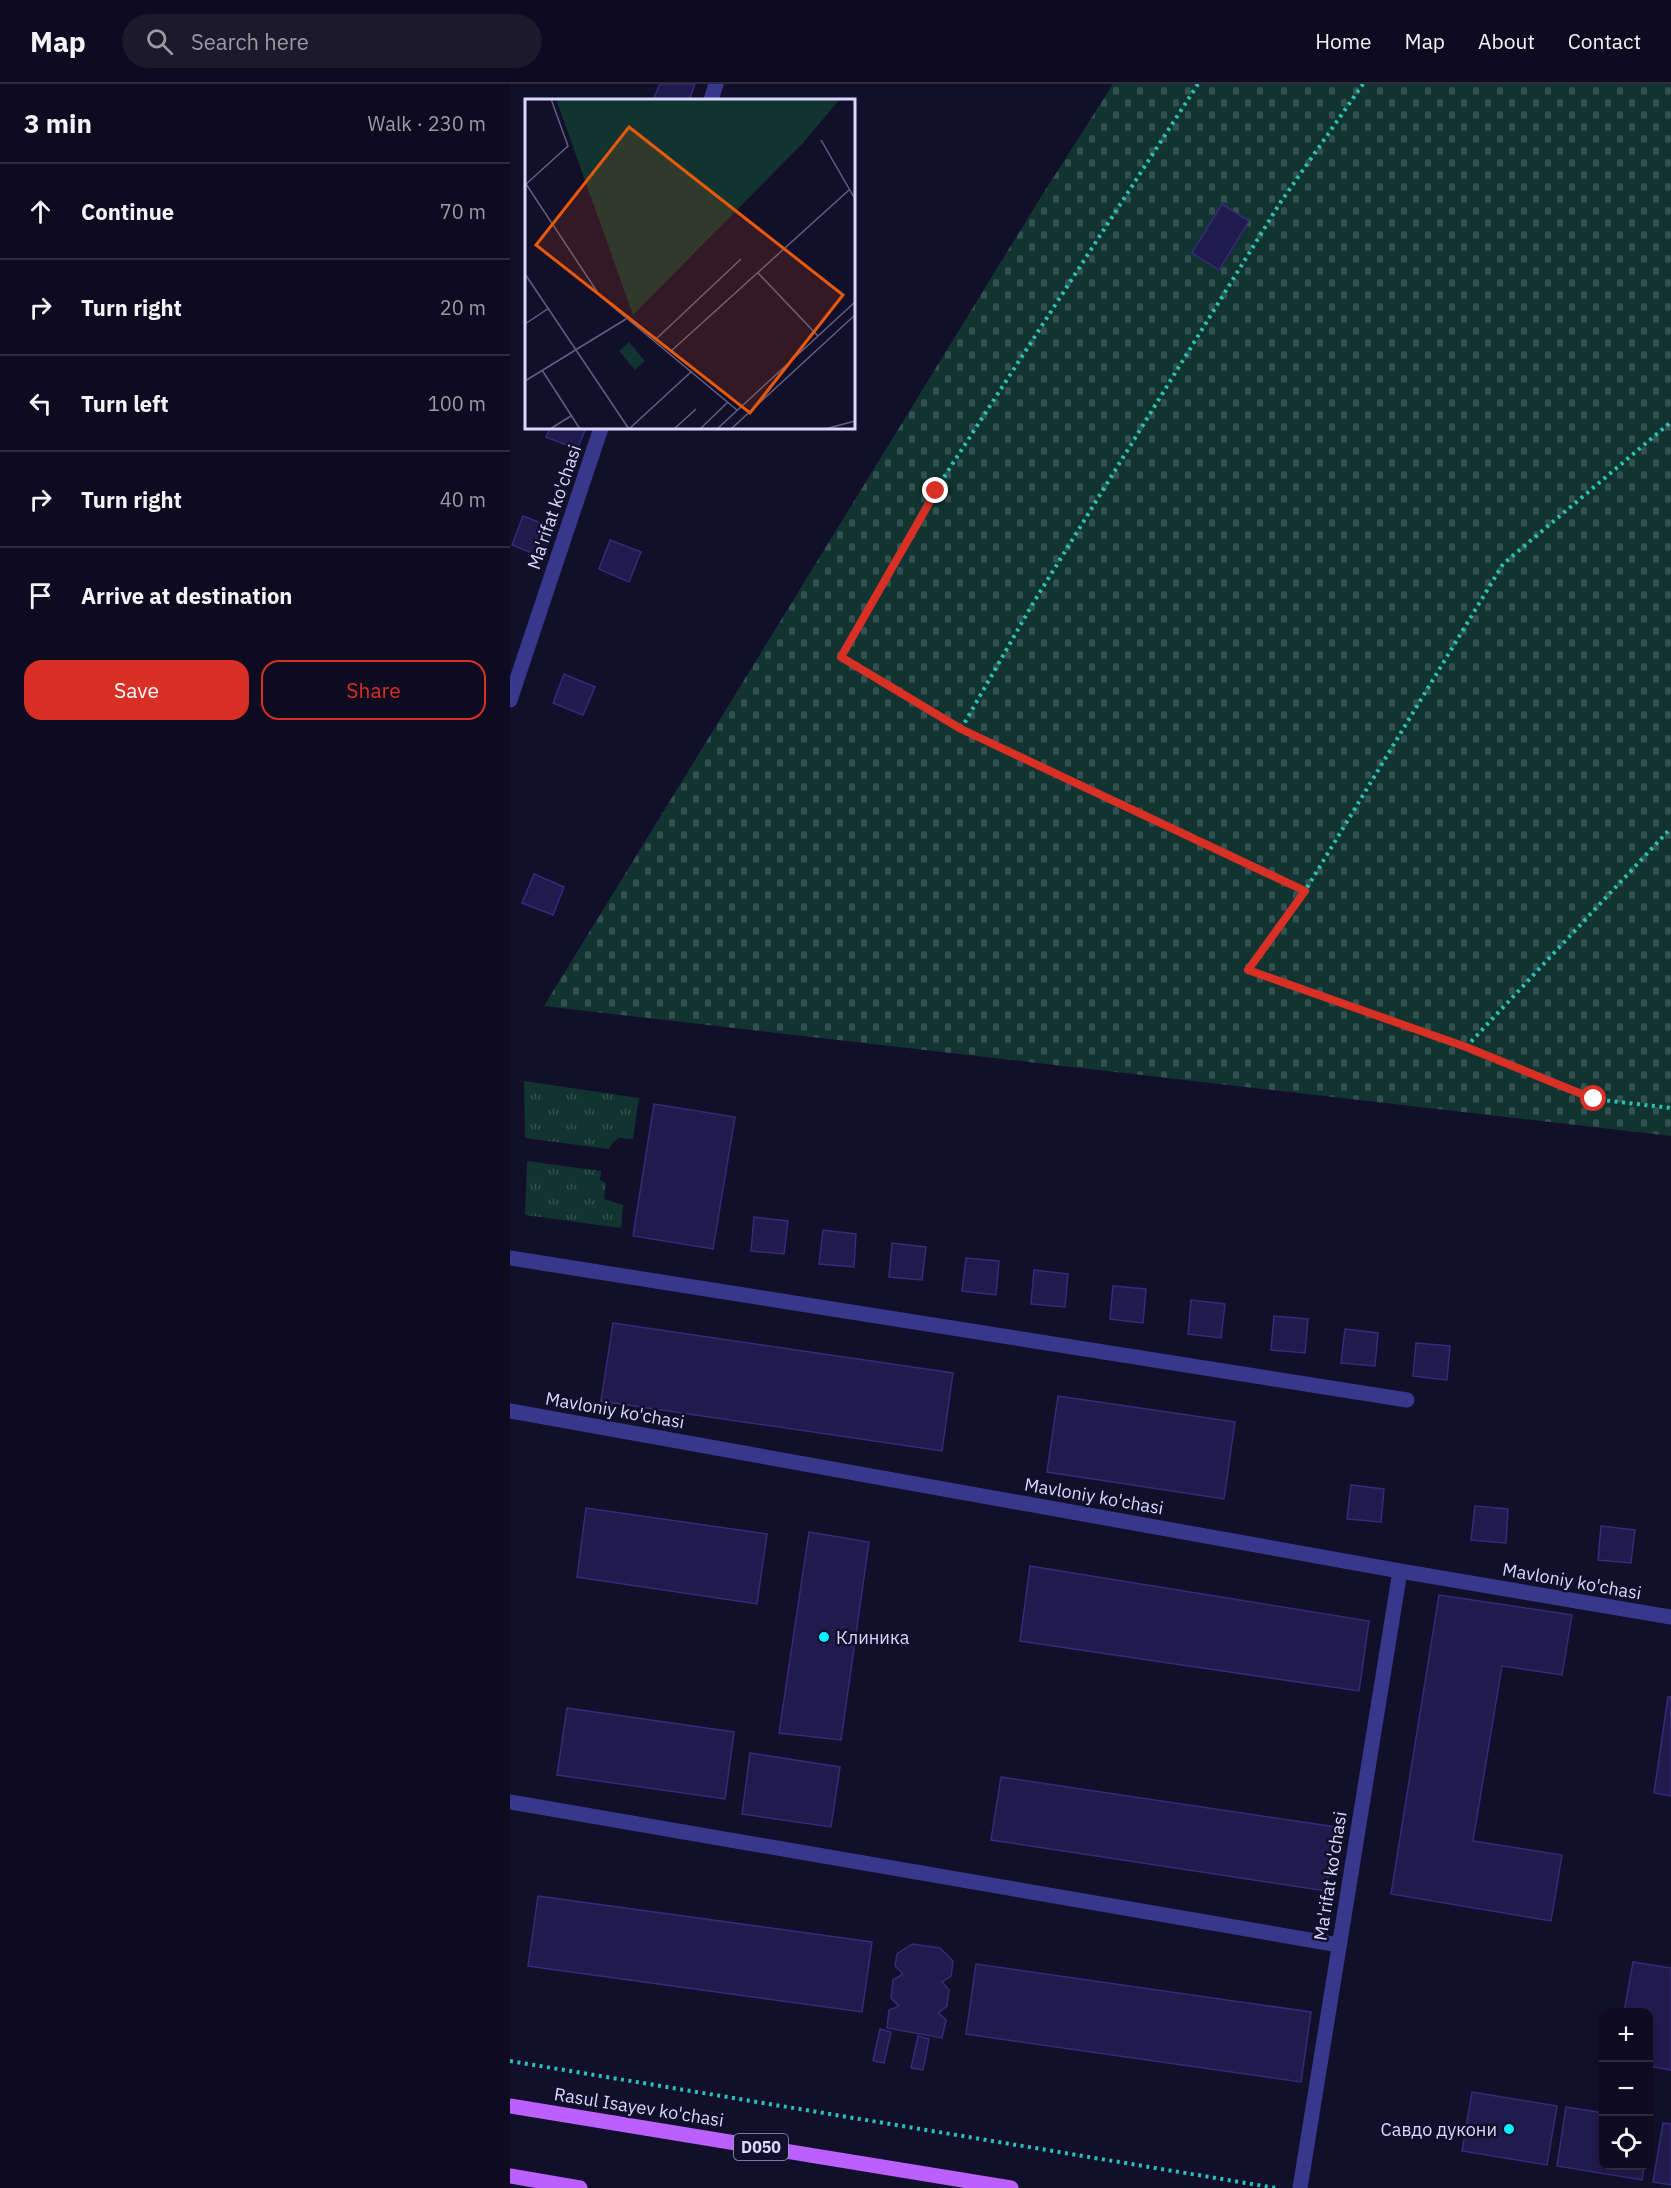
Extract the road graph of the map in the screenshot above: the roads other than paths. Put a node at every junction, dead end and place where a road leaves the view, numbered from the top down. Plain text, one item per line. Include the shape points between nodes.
1 (716, 84) edge
2 (711, 99) edge
3 (601, 429) edge
4 (510, 700) edge
5 (510, 1258) edge
6 (1407, 1400) dead end
7 (510, 1411) edge
8 (1400, 1571) junction
9 (1671, 1617) edge
10 (510, 1802) edge
11 (1339, 1945) junction
12 (510, 2106) edge
13 (510, 2176) edge
14 (580, 2188) edge
15 (1011, 2188) edge
16 (1300, 2188) edge

1 - 2 street
3 - 4 street, Ma'rifat ko'chasi
5 - 6 street
7 - 8 street, Mavloniy ko'chasi
8 - 9 street, Mavloniy ko'chasi
8 - 11 street, Ma'rifat ko'chasi
10 - 11 street
11 - 16 street, Ma'rifat ko'chasi
12 - 15 main road, Rasul Isayev ko'chasi / D050
13 - 14 main road

